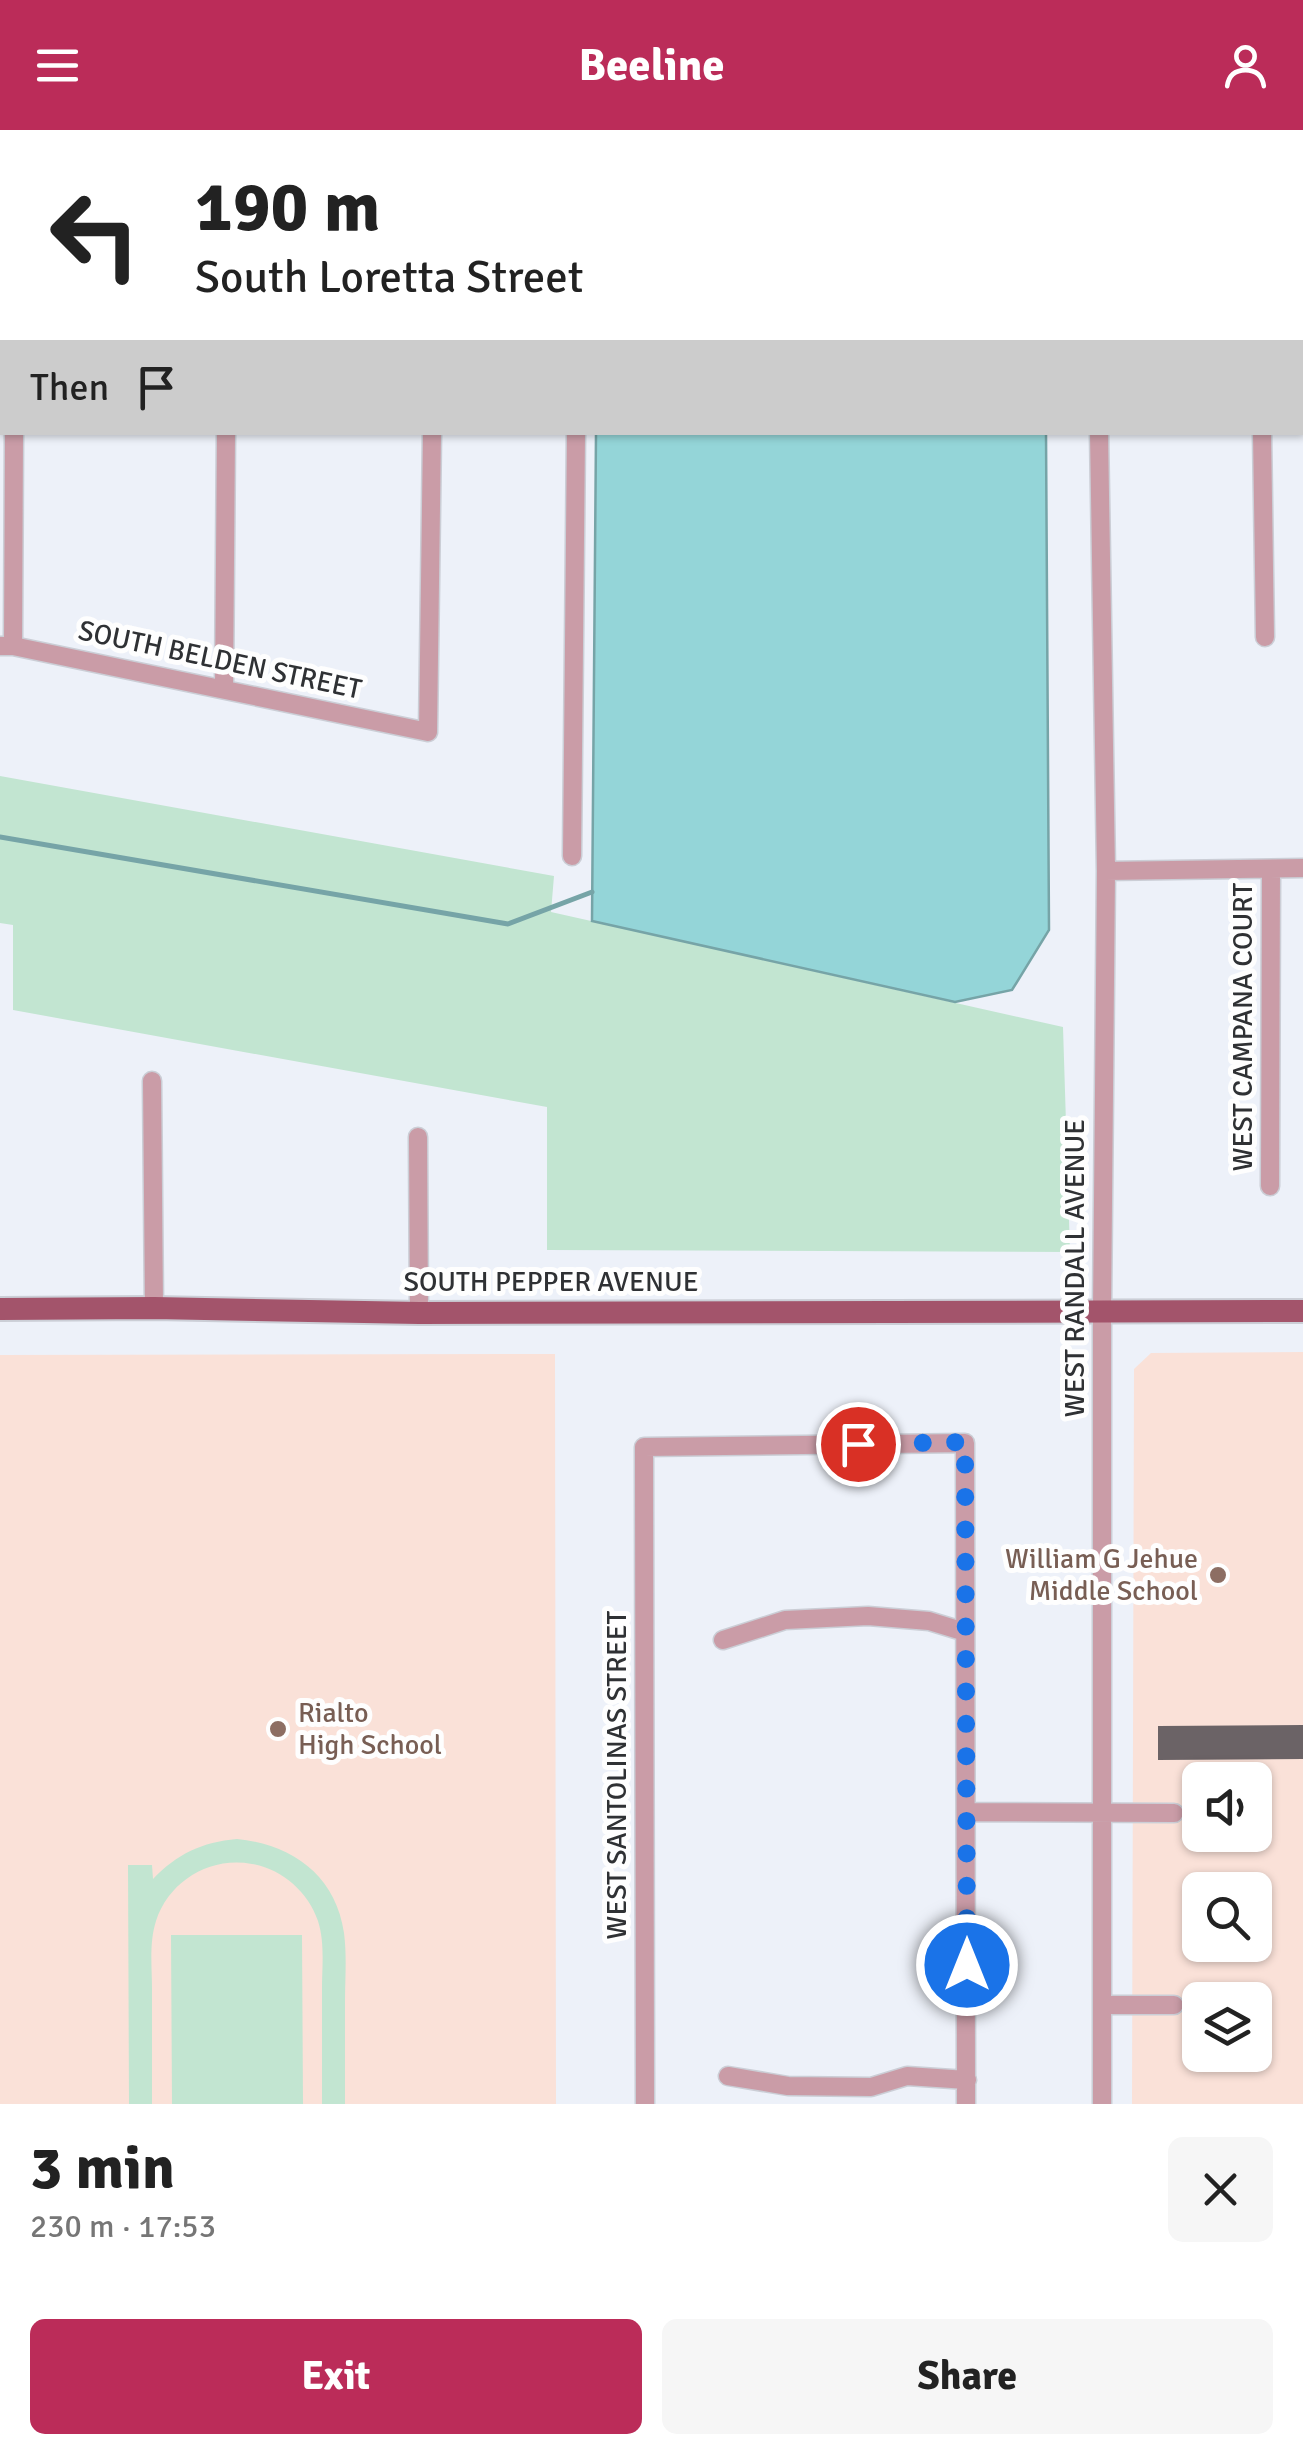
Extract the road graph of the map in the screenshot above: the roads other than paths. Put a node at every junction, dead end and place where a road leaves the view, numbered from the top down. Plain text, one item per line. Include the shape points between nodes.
1 (14, 435) edge
2 (226, 435) edge
3 (432, 435) edge
4 (576, 435) edge
5 (1099, 435) edge
6 (1262, 435) edge
7 (1265, 637) dead end
8 (6, 646) edge
9 (224, 688) junction
10 (572, 856) dead end
11 (1303, 868) edge
12 (1270, 869) junction
13 (1106, 871) junction
14 (152, 1081) dead end
15 (418, 1137) dead end
16 (1270, 1186) dead end
17 (154, 1308) junction
18 (0, 1310) edge
19 (1102, 1311) junction
20 (1303, 1311) edge
21 (418, 1313) junction
22 (965, 1632) junction
23 (723, 1640) dead end
24 (967, 1812) junction
25 (1101, 1812) junction
26 (1174, 1812) dead end
27 (1102, 2005) junction
28 (1174, 2005) dead end
29 (728, 2076) dead end
30 (966, 2080) junction
31 (645, 2104) edge
32 (966, 2104) edge
33 (1102, 2104) edge

1 - 8 street
2 - 9 street
3 - 9 street, SOUTH BELDEN STREET via 428,732
4 - 10 street
5 - 13 street, WEST RANDALL AVENUE
6 - 7 street
8 - 9 street, SOUTH BELDEN STREET
11 - 12 street
12 - 13 street
12 - 16 street, WEST CAMPANA COURT
13 - 19 street, WEST RANDALL AVENUE
14 - 17 street
15 - 21 street
17 - 18 main road, SOUTH PEPPER AVENUE
17 - 21 main road, SOUTH PEPPER AVENUE
19 - 20 main road, SOUTH PEPPER AVENUE
19 - 21 main road, SOUTH PEPPER AVENUE
19 - 25 street, WEST RANDALL AVENUE
22 - 23 street via 930,1621 868,1616 785,1620
22 - 24 street
22 - 31 street, WEST SANTOLINAS STREET via 965,1442 644,1446
24 - 25 street
24 - 30 street
25 - 26 street
25 - 27 street, WEST RANDALL AVENUE
27 - 28 street
27 - 33 street, WEST RANDALL AVENUE
29 - 30 street via 788,2086 872,2087 907,2076
30 - 32 street

